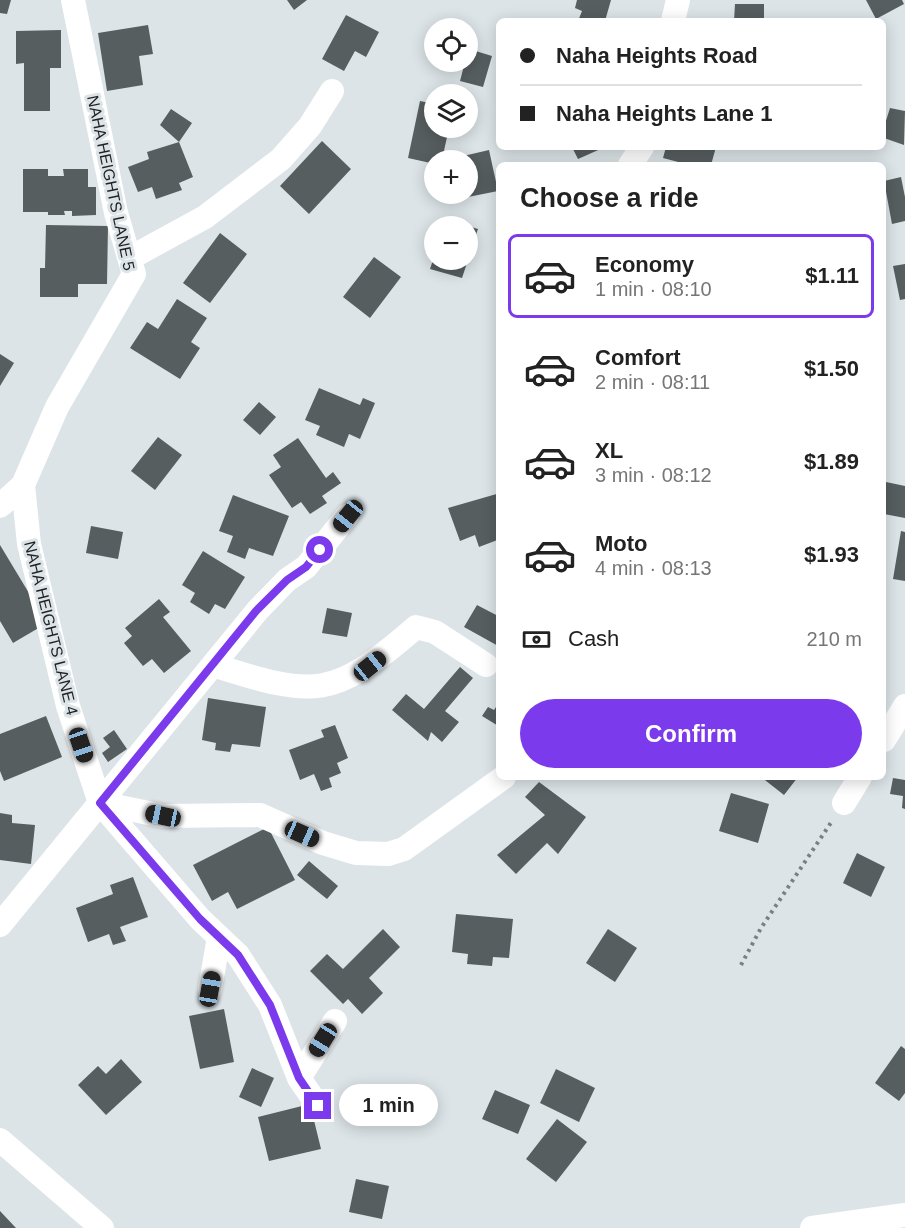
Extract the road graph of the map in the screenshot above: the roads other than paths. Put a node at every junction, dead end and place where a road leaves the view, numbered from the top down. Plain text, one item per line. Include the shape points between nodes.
1 (73, 0) edge
2 (678, 0) edge
3 (674, 18) edge
4 (332, 91) dead end
5 (130, 258) junction
6 (23, 485) junction
7 (0, 506) edge
8 (348, 516) dead end
9 (213, 665) junction
10 (486, 665) dead end
11 (905, 706) edge
12 (886, 737) edge
13 (500, 780) edge
14 (100, 803) junction
15 (0, 925) edge
16 (219, 937) junction
17 (210, 989) dead end
18 (335, 1021) dead end
19 (299, 1078) junction
20 (318, 1106) dead end
21 (0, 1140) edge
22 (905, 1215) edge
23 (102, 1228) edge
24 (812, 1228) edge

1 - 5 street, NAHA HEIGHTS LANE 5 via 116,213
2 - 3 street
4 - 5 street via 310,126 281,159 206,217
5 - 6 street, NAHA HEIGHTS LANE 5 via 134,273 57,407
6 - 7 street
6 - 14 street, NAHA HEIGHTS LANE 4 via 29,544 62,683
8 - 9 street via 306,567 256,611
9 - 10 street via 272,684 305,688 331,685 370,666 416,627 435,632
9 - 14 street
11 - 12 street
13 - 14 street via 404,849 388,854 356,853 323,843 260,815 163,816
14 - 15 street
14 - 16 street
16 - 17 street
16 - 19 street via 238,955 270,1005
18 - 19 street
19 - 20 street
21 - 23 street
22 - 24 street

